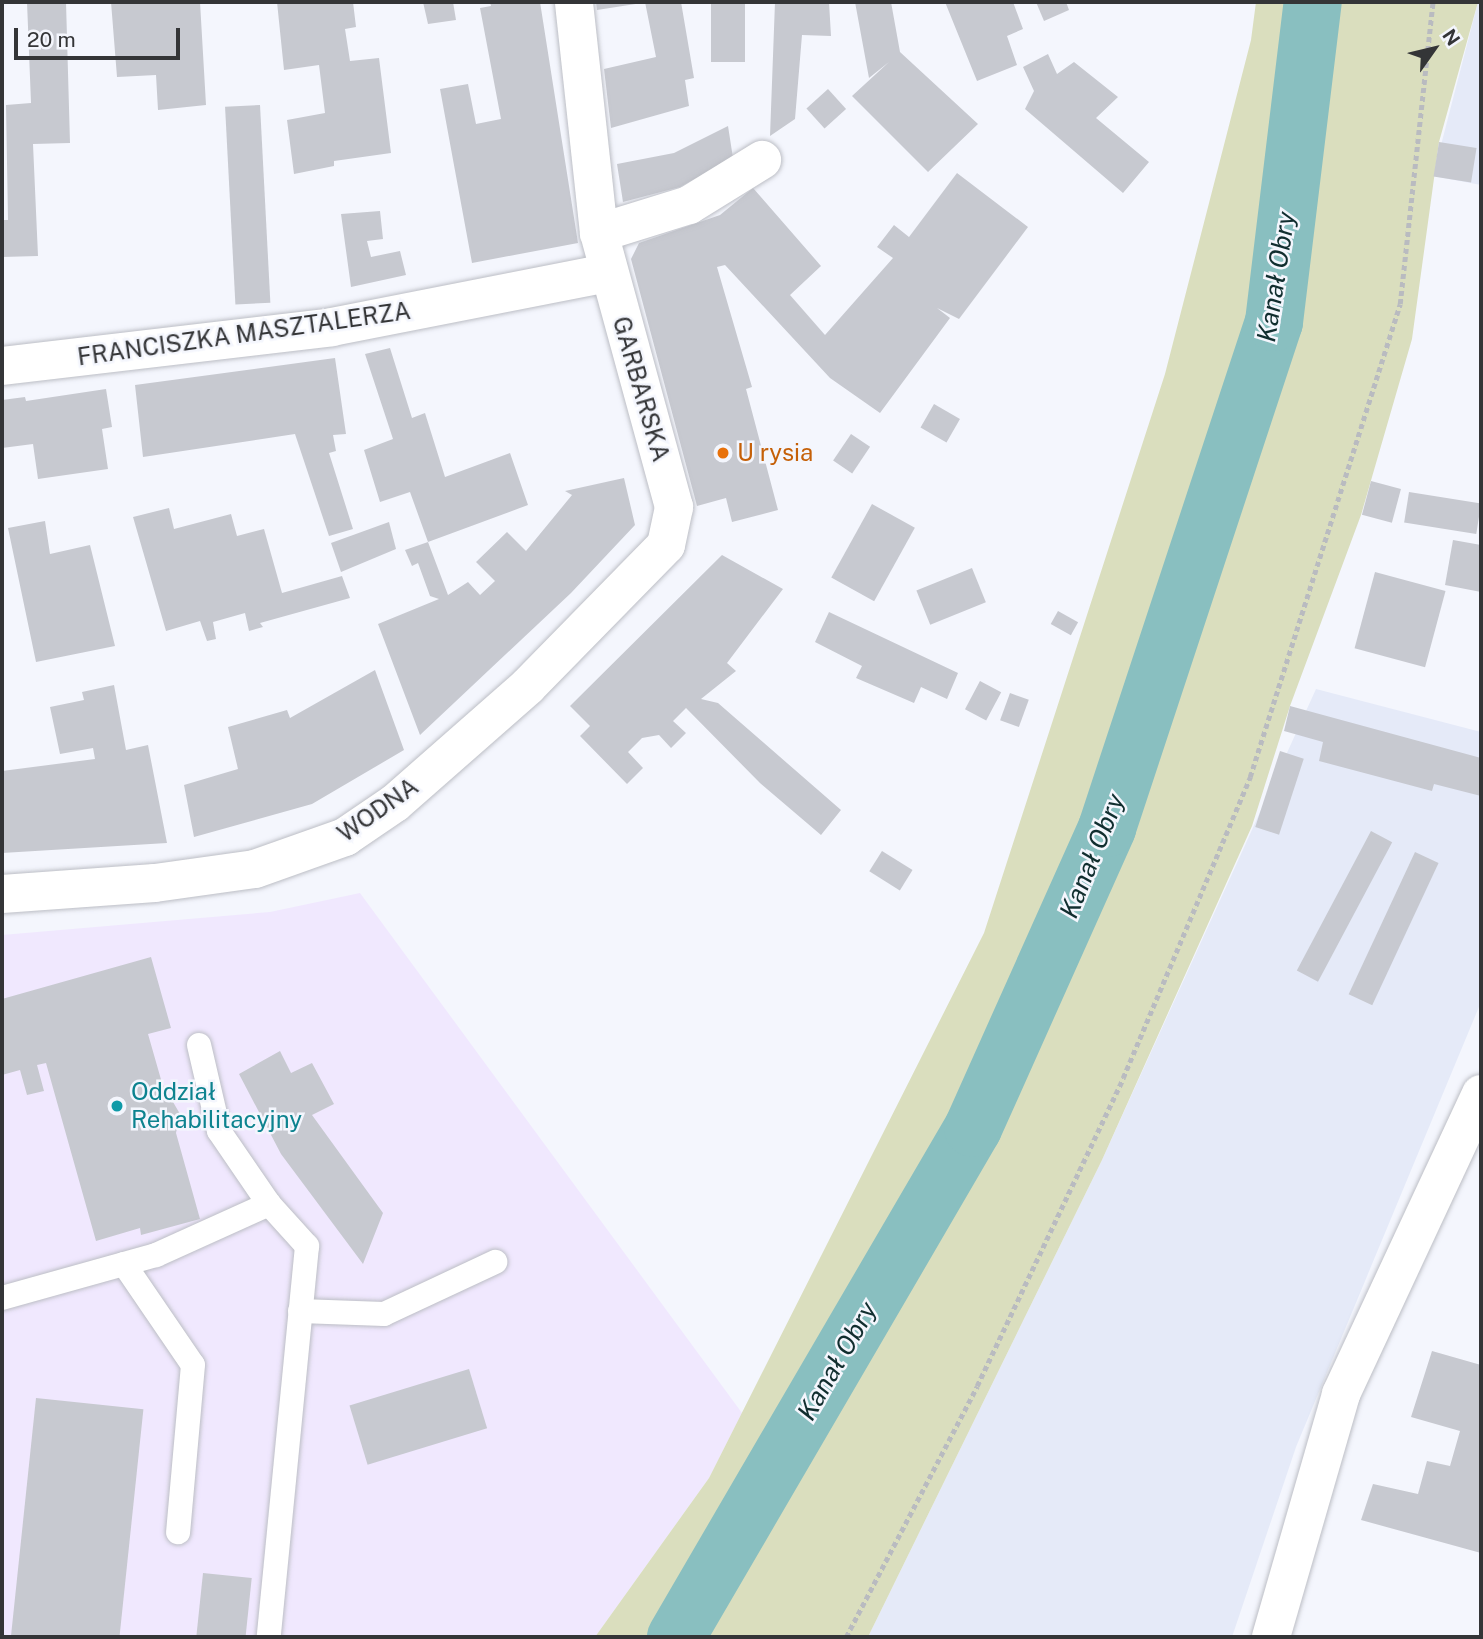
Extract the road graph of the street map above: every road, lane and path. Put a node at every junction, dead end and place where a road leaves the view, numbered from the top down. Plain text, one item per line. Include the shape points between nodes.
1 (574, 2) edge
2 (1433, 2) edge
3 (762, 160) dead end
4 (599, 233) junction
5 (608, 273) junction
6 (2, 366) edge
7 (666, 545) joint
8 (2, 894) edge
9 (199, 1045) dead end
10 (1481, 1094) edge
11 (269, 1204) junction
12 (495, 1262) dead end
13 (124, 1264) junction
14 (2, 1298) edge
15 (300, 1311) junction
16 (178, 1532) dead end
17 (268, 1637) edge
18 (846, 1637) edge
19 (1271, 1637) edge

1 - 4 street, GARBARSKA
2 - 18 path via 1400,304 1250,777 1123,1078 977,1385
3 - 4 street via 689,205
4 - 5 street, GARBARSKA
5 - 6 street, FRANCISZKA MASZTALERZA via 332,327
5 - 7 street, GARBARSKA via 674,507
7 - 8 street, WODNA via 528,686 395,803 345,836 255,869 155,883
9 - 11 lane via 219,1131
10 - 19 street via 1341,1394
11 - 13 lane via 156,1255
11 - 15 lane via 307,1246
12 - 15 lane via 384,1314
13 - 14 lane
13 - 16 lane via 193,1365
15 - 17 lane

